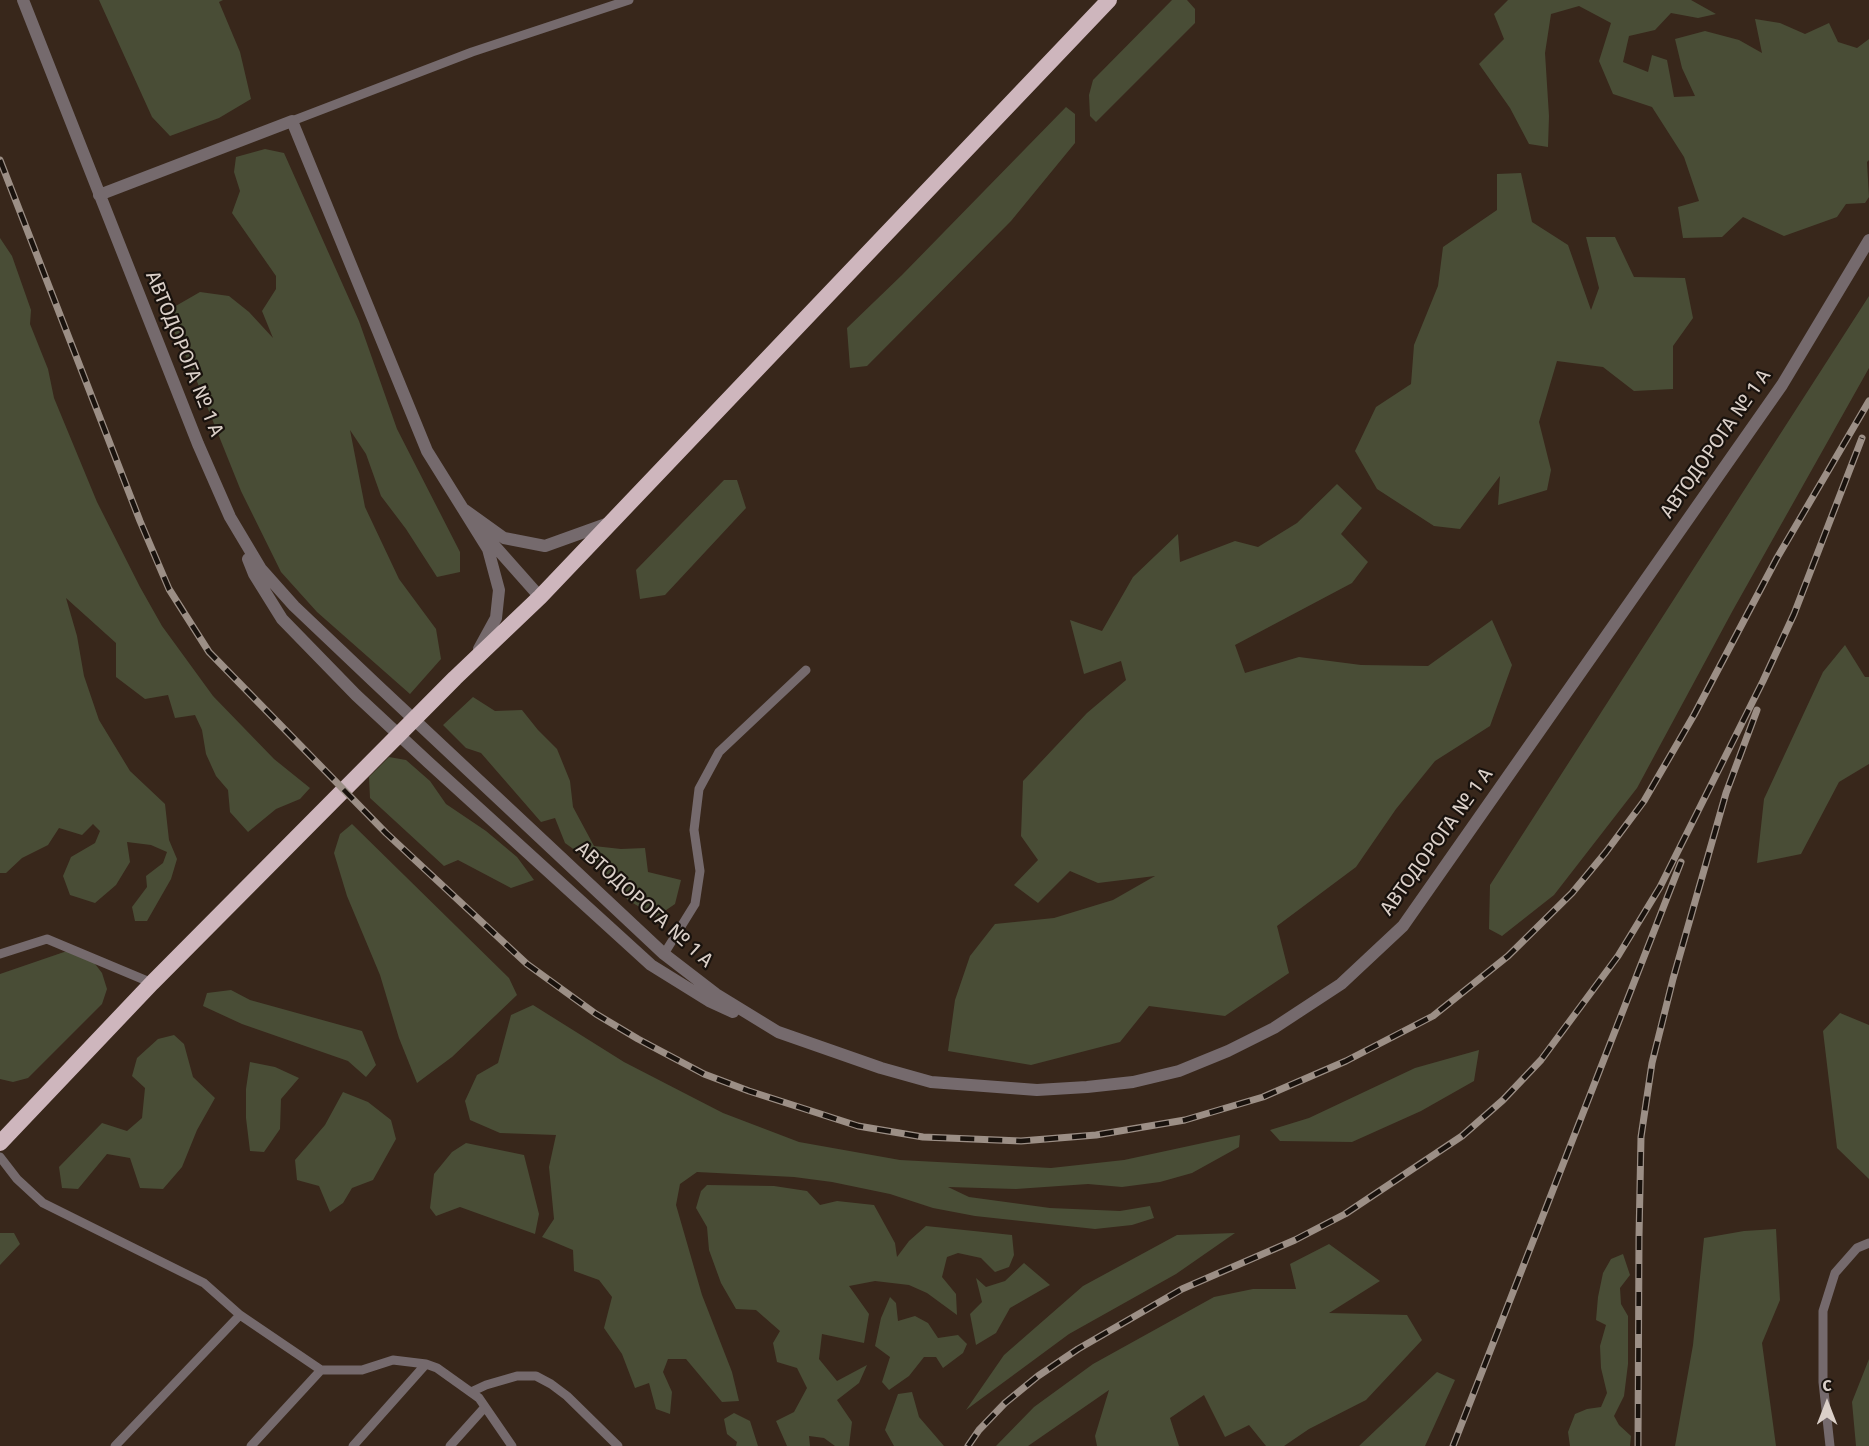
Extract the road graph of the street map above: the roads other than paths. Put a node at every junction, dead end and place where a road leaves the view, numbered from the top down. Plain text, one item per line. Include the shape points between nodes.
1 (23, 0) edge
2 (629, 0) edge
3 (1109, 0) edge
4 (292, 121) junction
5 (99, 195) junction
6 (1869, 240) edge
7 (460, 506) junction
8 (230, 517) junction
9 (611, 522) junction
10 (540, 597) junction
11 (473, 661) junction
12 (807, 670) dead end
13 (0, 954) edge
14 (664, 954) junction
15 (152, 983) junction
16 (778, 1032) junction
17 (0, 1143) edge
18 (0, 1157) edge
19 (1869, 1243) edge
20 (240, 1315) junction
21 (426, 1365) junction
22 (321, 1370) junction
23 (471, 1392) junction
24 (485, 1407) junction
25 (509, 1445) edge
26 (115, 1446) edge
27 (251, 1446) edge
28 (353, 1446) edge
29 (450, 1446) edge
30 (618, 1446) edge
31 (1830, 1446) edge

1 - 5 street, АВТОДОРОГА № 1 А
2 - 4 lane via 472,52
3 - 9 highway
4 - 5 street
4 - 7 street via 427,452
5 - 8 street, АВТОДОРОГА № 1 А
6 - 16 street, АВТОДОРОГА № 1 А via 1782,385 1403,926 1341,984 1274,1028 1228,1051 1179,1071 1088,1088 1037,1090 931,1082
7 - 9 street via 504,538 545,546
7 - 10 street
7 - 11 street via 488,549 499,590 496,618
8 - 14 street, АВТОДОРОГА № 1 А via 261,569 294,606
8 - 16 street via 254,574 282,619 356,695 651,965 709,1001
9 - 10 highway
10 - 11 highway
11 - 15 highway
12 - 14 lane via 718,752 699,789 694,830 700,871 695,904
13 - 15 lane via 47,939
14 - 16 street, АВТОДОРОГА № 1 А via 716,994
15 - 17 highway
18 - 20 lane via 44,1203 204,1283
19 - 31 lane via 1857,1248 1835,1273 1823,1311 1823,1382
20 - 22 lane
20 - 26 lane
21 - 22 lane via 393,1360 362,1370
21 - 23 lane via 437,1368
21 - 28 lane
22 - 27 lane
23 - 24 lane
23 - 30 lane via 517,1376 536,1376 567,1396
24 - 25 lane
24 - 29 lane

